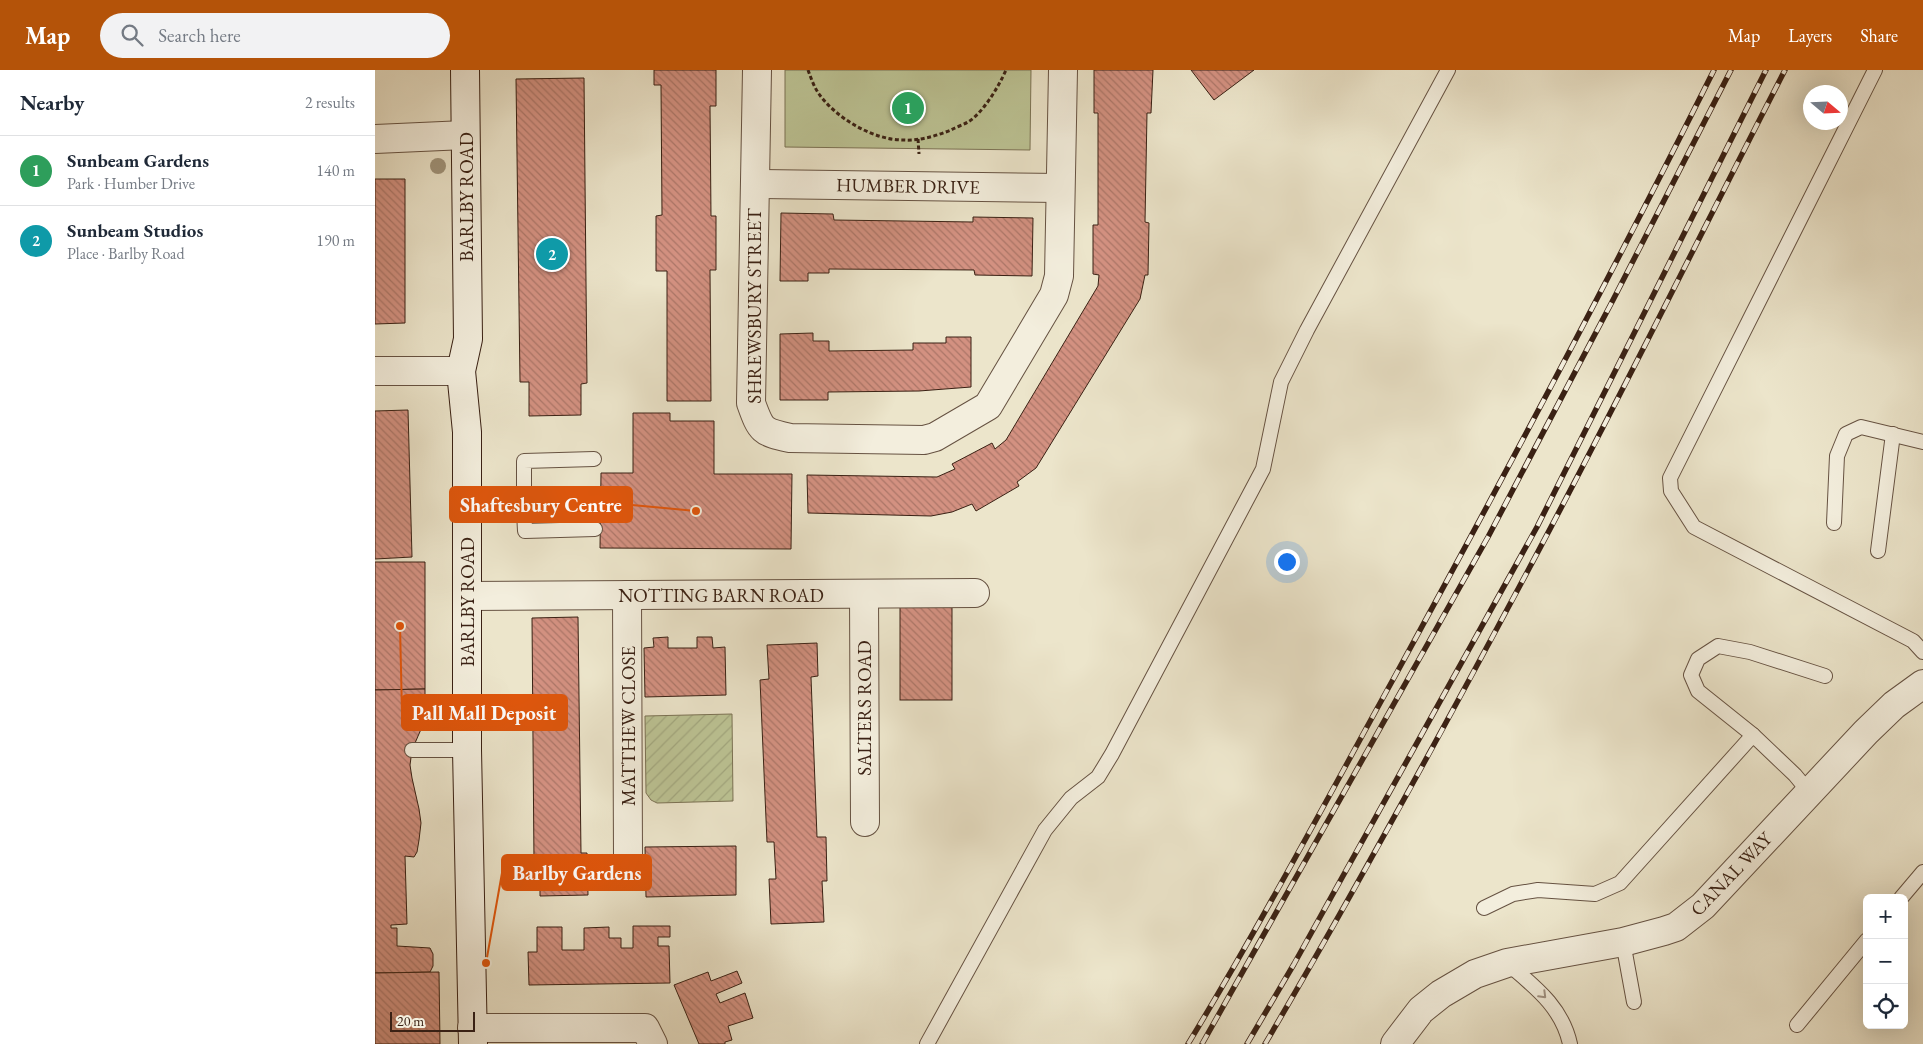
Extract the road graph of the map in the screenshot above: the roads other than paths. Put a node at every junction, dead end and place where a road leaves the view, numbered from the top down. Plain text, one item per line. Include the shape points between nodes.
1 (465, 70) edge
2 (757, 70) edge
3 (1063, 70) edge
4 (1448, 70) edge
5 (1875, 70) edge
6 (465, 135) junction
7 (375, 139) edge
8 (755, 184) junction
9 (1061, 188) junction
10 (375, 371) edge
11 (461, 371) junction
12 (1893, 434) junction
13 (1923, 442) edge
14 (594, 459) dead end
15 (524, 512) junction
16 (467, 514) junction
17 (1834, 523) dead end
18 (595, 529) dead end
19 (1878, 551) dead end
20 (975, 593) dead end
21 (863, 594) junction
22 (627, 595) junction
23 (467, 596) junction
24 (1923, 652) edge
25 (1825, 676) dead end
26 (1923, 684) edge
27 (1753, 735) junction
28 (412, 750) dead end
29 (467, 750) junction
30 (1809, 792) junction
31 (865, 822) dead end
32 (628, 857) dead end
33 (1923, 872) edge
34 (1904, 894) edge
35 (1485, 908) dead end
36 (1623, 942) junction
37 (1863, 945) edge
38 (1507, 962) junction
39 (1634, 1002) dead end
40 (1797, 1025) dead end
41 (473, 1036) edge
42 (653, 1044) edge
43 (927, 1044) edge
44 (1395, 1044) edge
45 (1570, 1044) edge

1 - 6 street, BARLBY ROAD
2 - 8 street, SHREWSBURY STREET
3 - 9 street, SHREWSBURY STREET
4 - 43 lane via 1281,382 1263,469 1117,745 1098,777 1071,798 1045,830
5 - 24 lane via 1670,478 1671,491 1694,527 1913,641
6 - 7 street
6 - 11 street, BARLBY ROAD via 468,339
8 - 9 street, HUMBER DRIVE
8 - 9 street, SHREWSBURY STREET via 751,403 758,424 768,433 790,438 924,440 935,437 988,406 1054,295 1059,276
10 - 11 street
11 - 16 street, BARLBY ROAD via 467,432
12 - 13 lane
12 - 17 lane via 1861,427 1846,434 1837,456
12 - 19 lane
14 - 15 lane via 524,462
15 - 16 lane
15 - 18 lane via 525,531
16 - 23 street, BARLBY ROAD
20 - 21 street, NOTTING BARN ROAD
21 - 22 street, NOTTING BARN ROAD
21 - 31 street, SALTERS ROAD
22 - 23 street, NOTTING BARN ROAD
22 - 32 street, MATTHEW CLOSE
23 - 29 street, BARLBY ROAD
25 - 27 lane via 1750,652 1718,646 1698,659 1691,675 1698,691
26 - 30 street, CANAL WAY via 1894,705
27 - 30 lane
27 - 35 lane via 1619,883 1595,894 1538,890 1513,894
28 - 29 lane
29 - 41 street, BARLBY ROAD
30 - 36 street, CANAL WAY via 1695,913 1676,927
33 - 34 lane
36 - 38 street, CANAL WAY
36 - 39 lane
37 - 40 lane
38 - 44 street, CANAL WAY via 1475,974 1441,994 1421,1010
38 -> 45 lane via 1547,998 1566,1027
41 - 42 street via 645,1028

